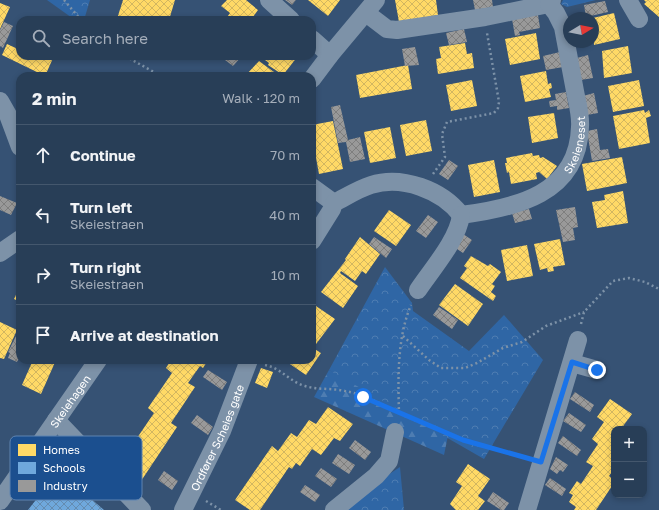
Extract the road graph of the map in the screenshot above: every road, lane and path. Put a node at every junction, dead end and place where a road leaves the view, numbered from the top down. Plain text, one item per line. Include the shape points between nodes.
1 (64, 0) edge
2 (269, 0) edge
3 (628, 0) edge
4 (550, 2) edge
5 (371, 7) edge
6 (78, 16) edge
7 (287, 16) edge
8 (485, 17) junction
9 (639, 19) dead end
10 (316, 43) edge
11 (330, 55) junction
12 (132, 60) edge
13 (154, 72) edge
14 (316, 74) edge
15 (0, 101) edge
16 (16, 136) edge
17 (424, 187) junction
18 (316, 190) edge
19 (334, 202) junction
20 (461, 215) junction
21 (316, 235) edge
22 (16, 242) edge
23 (0, 253) edge
24 (659, 289) edge
25 (418, 290) dead end
26 (584, 312) junction
27 (403, 322) dead end
28 (403, 336) junction
29 (578, 340) joint
30 (572, 362) junction
31 (95, 364) edge
32 (247, 364) edge
33 (258, 364) edge
34 (597, 370) dead end
35 (399, 414) junction
36 (56, 420) junction
37 (395, 432) joint
38 (45, 436) edge
39 (71, 436) edge
40 (541, 462) junction
41 (10, 487) edge
42 (132, 500) edge
43 (0, 501) edge
44 (142, 510) edge
45 (183, 510) edge
46 (334, 510) edge
47 (527, 510) edge

1 - 6 path
2 - 7 street
3 - 9 street
4 - 8 street, Skeieneset
4 - 20 street, Skeieneset via 563,27 578,110 579,144 574,159 553,186 528,200 497,210
5 - 8 street, Skeieneset via 390,30
5 - 11 street
8 - 17 path via 498,108 494,113 447,122 442,134 445,157
10 - 11 street
11 - 14 street
12 - 13 path
15 - 16 street
17 - 19 street via 380,183
17 - 20 street via 445,200
18 - 19 street
19 - 21 street
20 - 25 street via 455,235
22 - 23 street
24 - 26 path via 629,278 613,281
26 - 28 path via 546,326 522,342 503,348 465,368 441,368
26 - 29 path
27 - 28 path
28 - 35 path via 399,365
29 - 30 street
30 - 34 street
30 - 40 street
31 - 36 street, Skeiehagen
32 - 45 street, Ordfører Scheies gate via 222,431
33 - 35 path via 280,371 296,383 346,391
35 - 37 path
35 - 40 path via 463,440
36 - 38 street, Skeiehagen
36 - 39 street
37 - 46 street via 389,461 376,476
40 - 47 street
41 - 43 street, Skeiehagen
42 - 44 street

